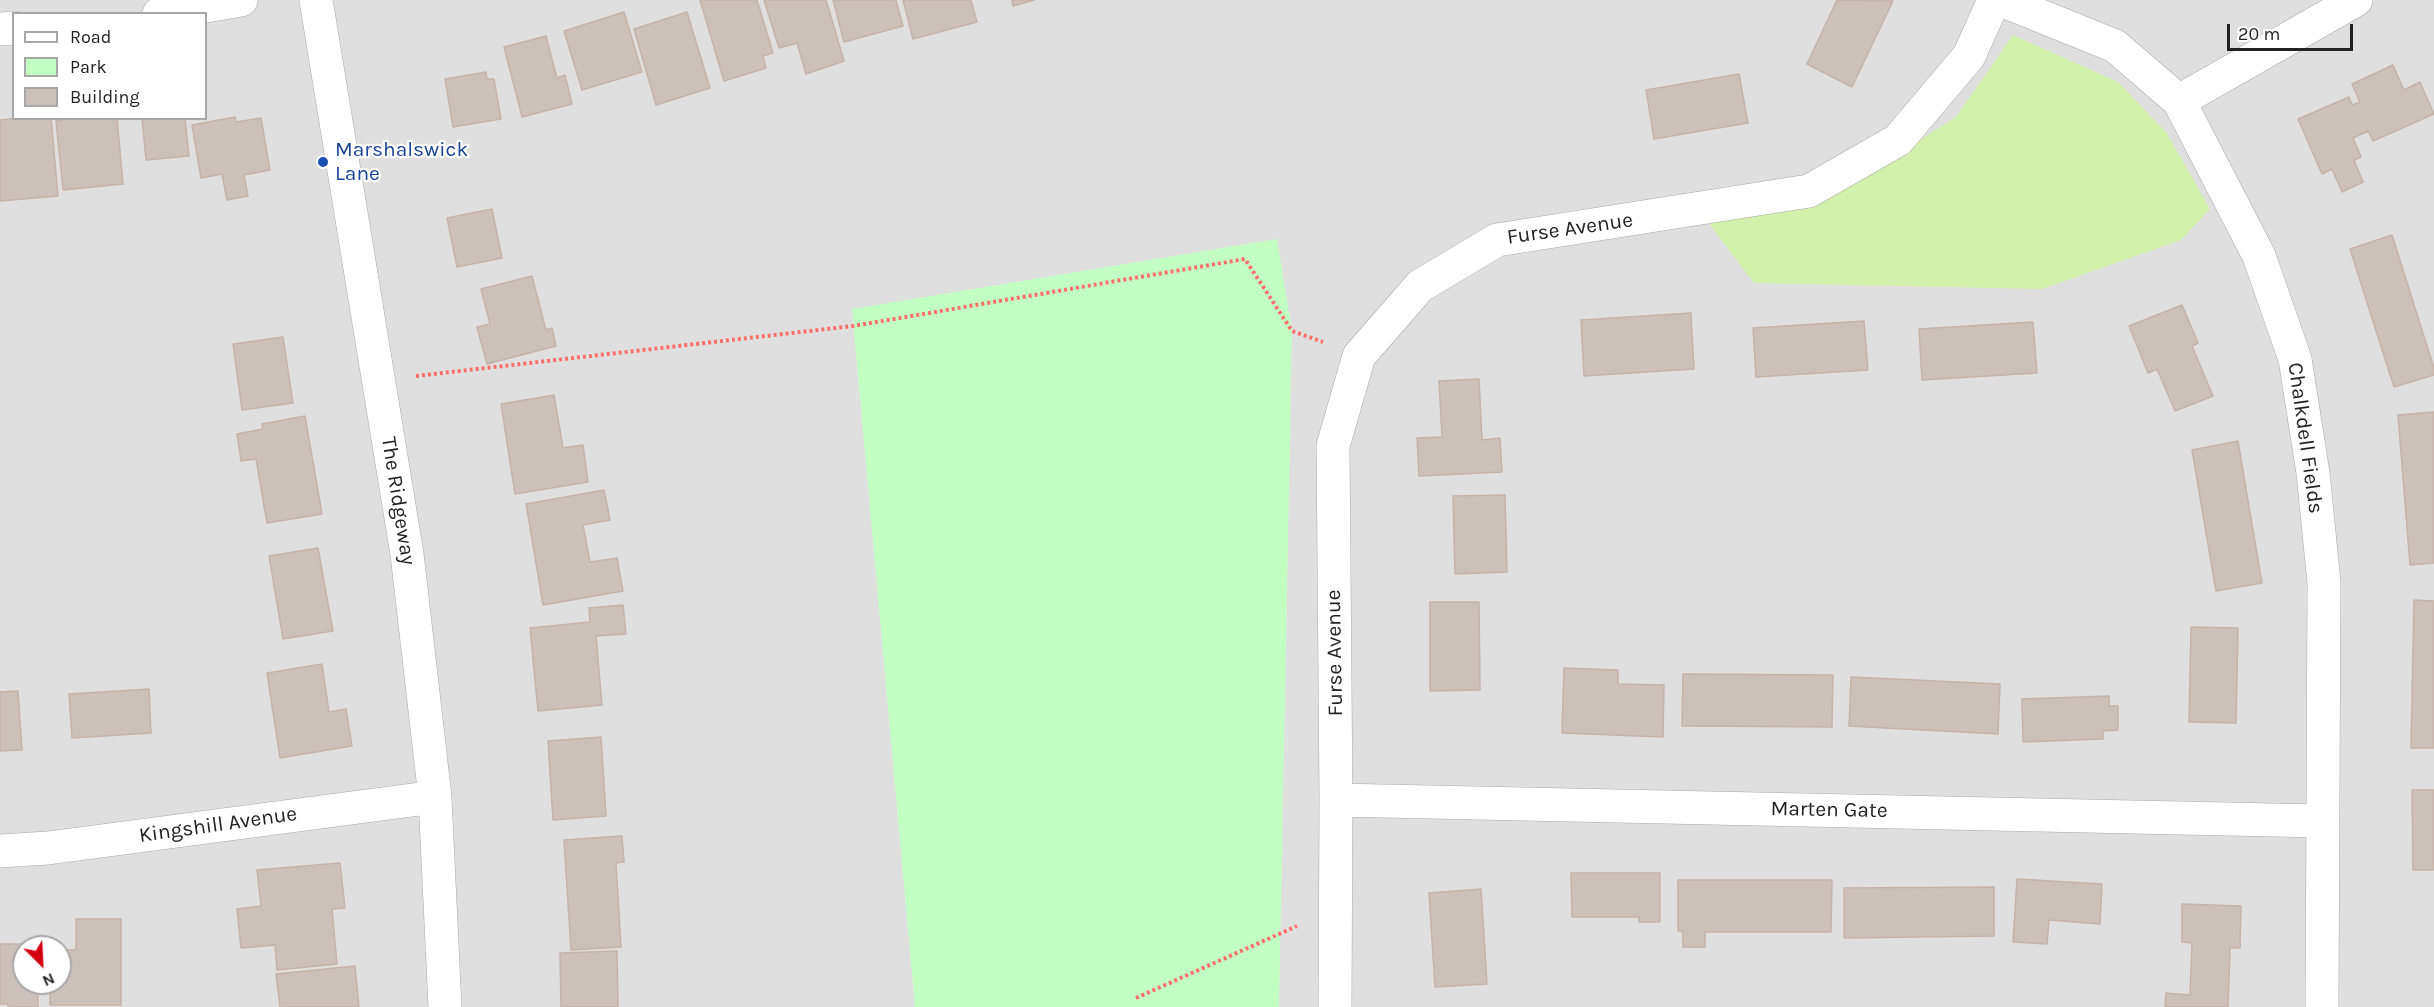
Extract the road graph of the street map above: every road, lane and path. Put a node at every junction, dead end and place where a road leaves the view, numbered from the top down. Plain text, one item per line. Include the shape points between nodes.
1 (242, 0) edge
2 (316, 0) edge
3 (1994, 0) edge
4 (2001, 0) edge
5 (2356, 0) edge
6 (171, 12) edge
7 (2180, 101) junction
8 (1359, 356) junction
9 (380, 381) junction
10 (435, 796) junction
11 (1336, 800) junction
12 (2321, 821) junction
13 (0, 851) edge
14 (1336, 919) junction
15 (1136, 998) dead end
16 (445, 1007) edge
17 (1335, 1007) edge
18 (2322, 1007) edge

1 - 6 street
2 - 9 street, The Ridgeway
3 - 8 street, Furse Avenue via 1969,56 1898,140 1809,191 1497,240 1420,286
4 - 7 street, Chalkdell Fields via 2115,46
5 - 7 street
7 - 12 street, Chalkdell Fields via 2259,256 2295,359 2313,473 2324,583
8 - 9 path via 1292,331 1245,259 853,326
8 - 11 street, Furse Avenue via 1333,446
9 - 10 street, The Ridgeway via 407,554
10 - 13 street, Kingshill Avenue via 48,848
10 - 16 street, The Ridgeway
11 - 12 street, Marten Gate
11 - 14 street, Furse Avenue
12 - 18 street, Chalkdell Fields
14 - 15 path via 1296,927
14 - 17 street, Furse Avenue

